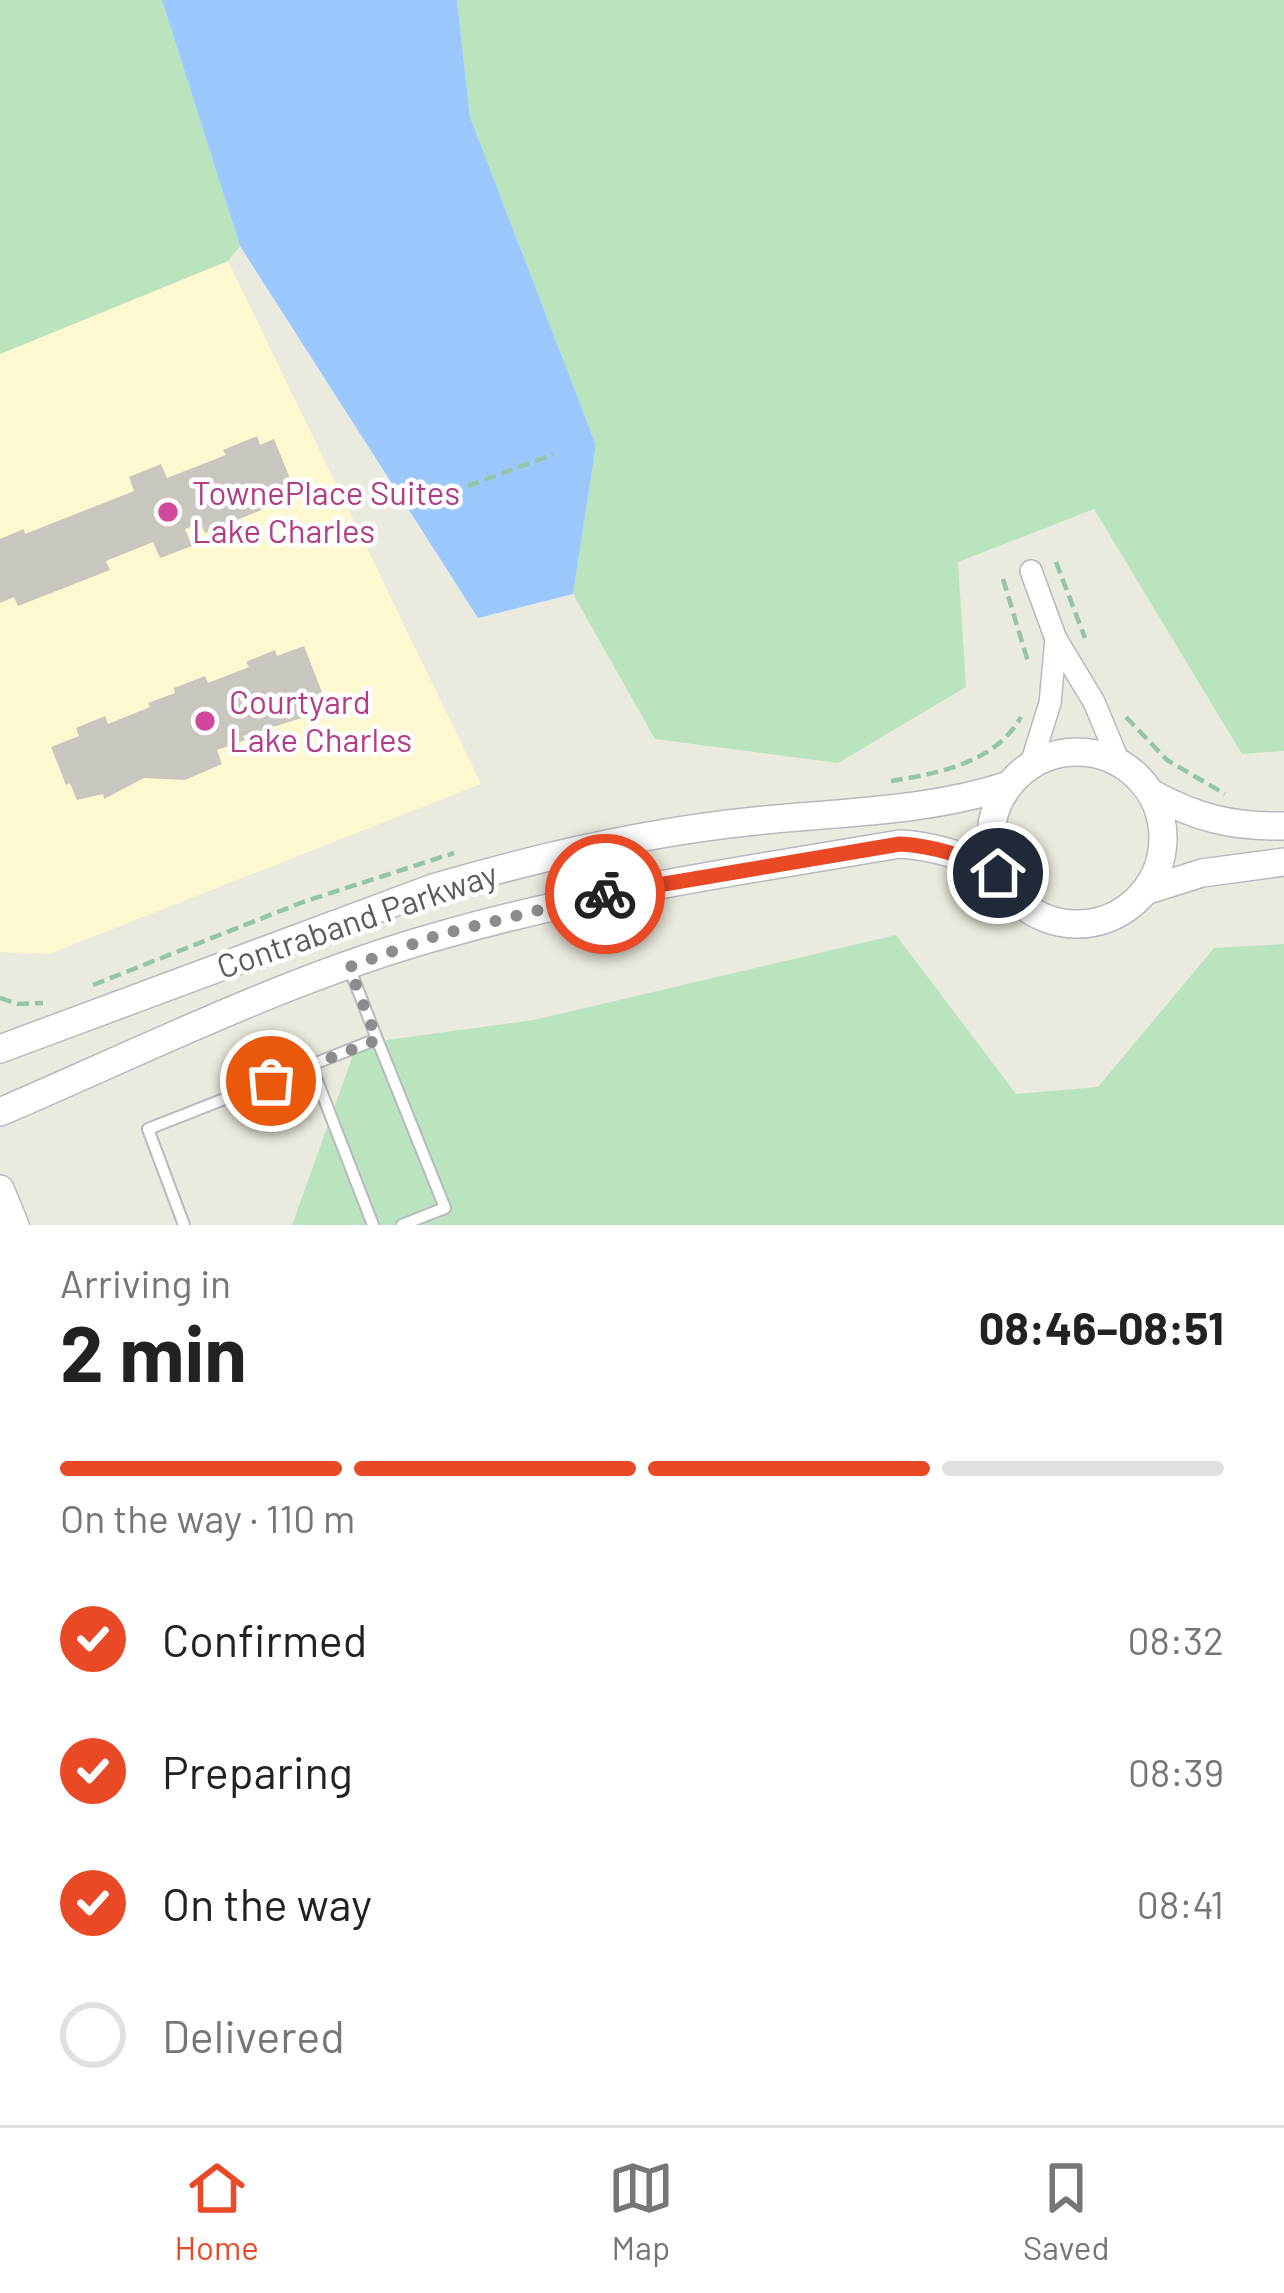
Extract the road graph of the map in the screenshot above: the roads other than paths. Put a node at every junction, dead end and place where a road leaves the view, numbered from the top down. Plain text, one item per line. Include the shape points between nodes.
1 (1031, 571) dead end
2 (1056, 639) junction
3 (1119, 762) junction
4 (1031, 764) junction
5 (1009, 785) junction
6 (1151, 793) junction
7 (1284, 826) edge
8 (1284, 862) edge
9 (998, 873) junction
10 (476, 875) junction
11 (1145, 890) junction
12 (488, 923) junction
13 (349, 967) junction
14 (377, 1040) junction
15 (0, 1049) edge
16 (311, 1065) junction
17 (0, 1112) edge
18 (0, 1189) edge
19 (15, 1225) edge
20 (184, 1225) edge
21 (373, 1225) edge
22 (402, 1225) edge

1 - 2 street
2 - 3 street
2 - 4 street via 1050,703
3 - 4 street via 1074,751
3 - 6 street
4 - 5 street
5 - 9 street via 992,819
5 - 10 street, Contraband Parkway via 923,805 627,840
6 - 7 street via 1212,821
6 - 11 street via 1164,835
8 - 11 street
9 - 11 street via 1018,902 1058,922 1103,920
9 - 12 street, Contraband Parkway via 966,856 900,844 594,896
10 - 12 street
10 - 15 street, Contraband Parkway
12 - 13 street, Contraband Parkway
13 - 14 lane
13 - 17 street, Contraband Parkway
14 - 16 lane
14 - 22 lane via 445,1208
16 - 20 lane via 148,1129
16 - 21 lane
18 - 19 street

